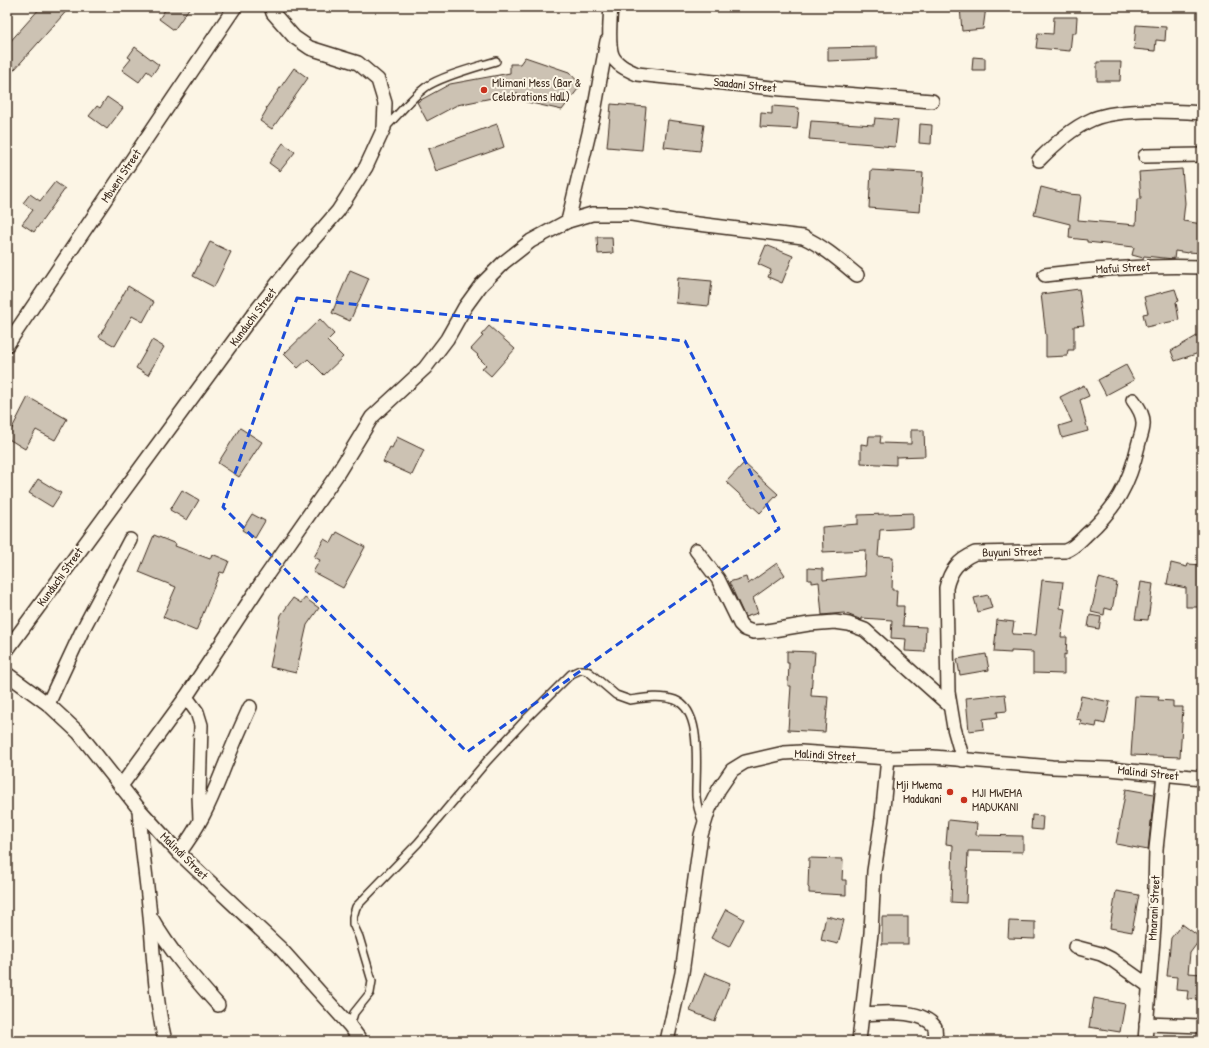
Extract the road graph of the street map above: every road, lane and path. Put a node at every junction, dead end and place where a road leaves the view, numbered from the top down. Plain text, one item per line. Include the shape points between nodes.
1 (235, 7) edge
2 (271, 7) edge
3 (611, 13) edge
4 (496, 61) dead end
5 (932, 101) dead end
6 (1202, 112) edge
7 (383, 131) junction
8 (1202, 155) edge
9 (1146, 156) dead end
10 (1039, 160) dead end
11 (568, 221) junction
12 (1202, 267) edge
13 (857, 275) dead end
14 (1045, 275) dead end
15 (7, 345) edge
16 (1133, 400) dead end
17 (130, 540) dead end
18 (696, 550) dead end
19 (7, 650) edge
20 (7, 674) edge
21 (186, 697) junction
22 (48, 704) junction
23 (950, 706) junction
24 (250, 707) dead end
25 (888, 758) junction
26 (963, 760) junction
27 (1164, 775) junction
28 (1202, 778) edge
29 (121, 786) junction
30 (139, 809) junction
31 (200, 822) junction
32 (704, 824) junction
33 (179, 853) junction
34 (150, 916) junction
35 (1075, 947) dead end
36 (1149, 986) junction
37 (218, 1005) dead end
38 (862, 1014) junction
39 (1146, 1024) junction
40 (350, 1026) junction
41 (1202, 1026) edge
42 (164, 1041) edge
43 (350, 1041) edge
44 (360, 1041) edge
45 (667, 1041) edge
46 (859, 1041) edge
47 (936, 1041) edge
48 (1145, 1041) edge

1 - 15 street, Mbweni Street
2 - 7 street, Kunduchi Street via 273,13 294,37 310,48 358,63 378,80 385,103
3 - 5 street, Saadani Street via 612,55 622,66 637,74
3 - 11 street via 594,112
4 - 7 lane via 427,87 411,100
6 - 10 street via 1115,113 1092,120 1074,130 1056,142
7 - 19 street, Kunduchi Street via 366,167 338,211 257,310
8 - 9 street
11 - 13 street via 592,214 632,214 803,237 841,261
11 - 21 street via 531,241 492,274 477,290 447,339 425,368 372,417 336,476
12 - 14 street, Mafui Street via 1102,268
16 - 23 street, Buyuni Street via 1142,416 1143,425 1128,479 1105,518 1071,549 976,552 961,561 951,572 946,588
17 - 22 street via 79,637
18 - 23 street via 718,579 740,624 746,630 767,631 835,622 849,624 865,630
20 - 22 street, Malindi Street
21 - 29 street
21 - 31 street via 197,712 201,725
22 - 29 street, Malindi Street via 79,732
23 - 26 street, Buyuni Street
24 - 31 street
25 - 26 street, Malindi Street via 933,757
25 - 32 street, Malindi Street via 801,752 784,753 745,762 732,770 719,789
25 - 38 street via 873,877 872,933
26 - 27 street, Malindi Street
27 - 28 street, Malindi Street
27 - 36 street, Mnarani Street via 1156,849
29 - 30 street, Malindi Street
30 - 33 street, Malindi Street
30 - 34 street
31 - 33 street
32 - 40 lane via 696,799 696,744 689,711 675,700 663,697 624,699 589,672 576,671 528,717 418,842 356,907 353,924 372,981 370,993 352,1016
32 - 45 street, Malindi Street via 682,973
33 - 40 street, Malindi Street via 281,949
34 - 37 street via 182,963
34 - 42 street via 154,982
35 - 36 street via 1111,959
36 - 39 street, Mnarani Street
38 - 46 street
38 - 47 street via 911,1014 926,1018 935,1027
39 - 41 street
39 - 48 street, Mnarani Street
40 - 43 street
40 - 44 street, Malindi Street

